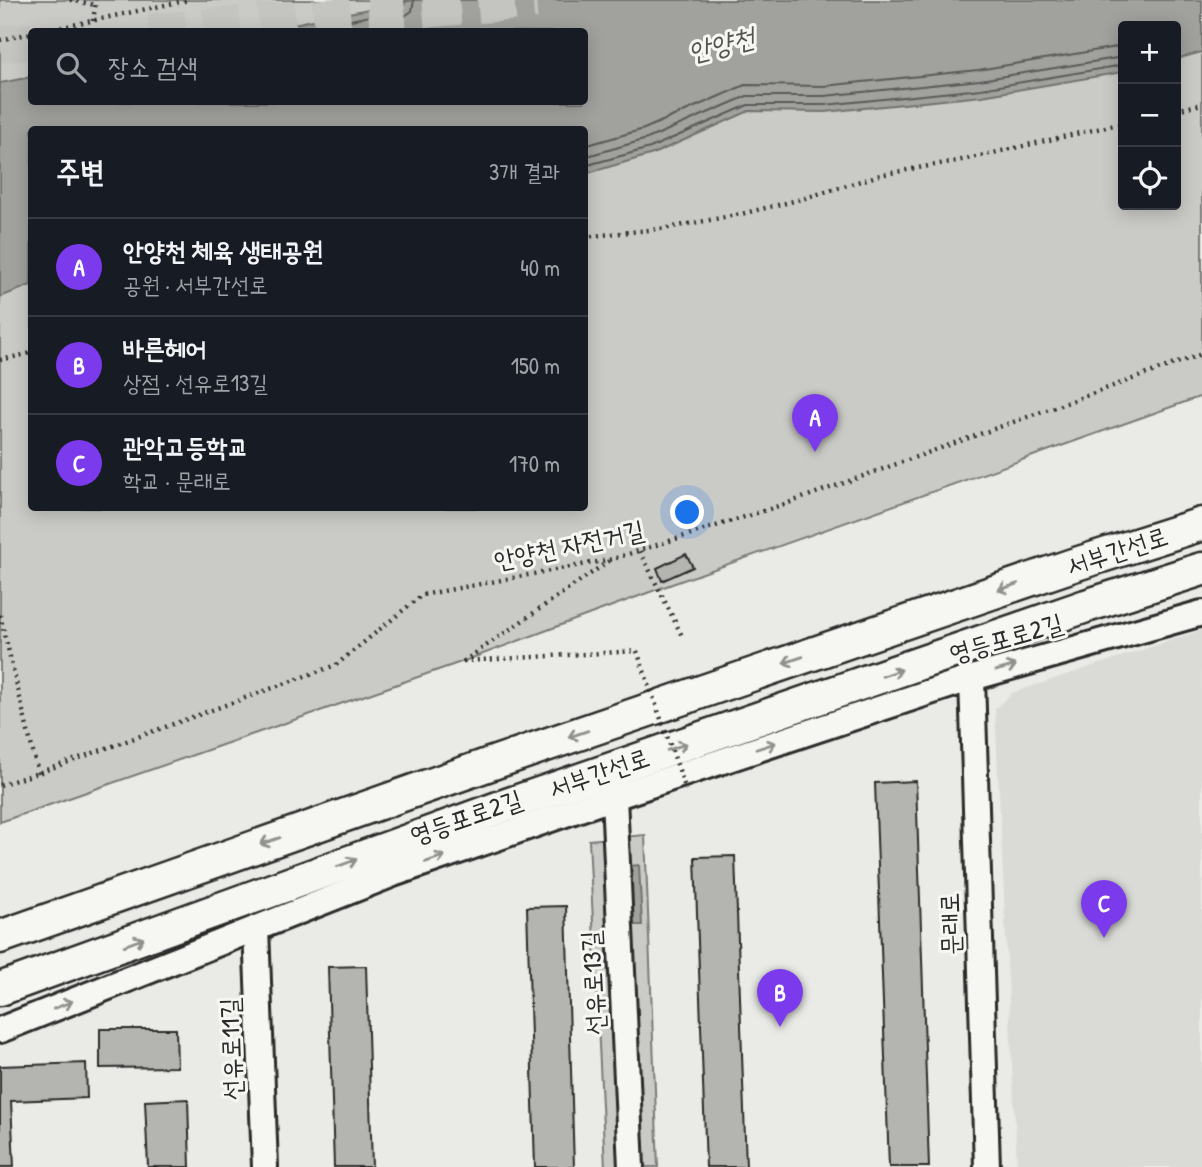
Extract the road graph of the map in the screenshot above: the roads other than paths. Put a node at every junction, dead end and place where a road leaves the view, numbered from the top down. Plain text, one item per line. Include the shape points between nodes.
1 (1202, 511) edge
2 (1202, 524) edge
3 (1073, 565) junction
4 (1202, 569) edge
5 (1202, 579) edge
6 (1086, 606) junction
7 (1202, 613) edge
8 (972, 678) junction
9 (614, 797) junction
10 (80, 908) junction
11 (256, 928) junction
12 (0, 930) edge
13 (0, 937) edge
14 (97, 955) junction
15 (0, 989) edge
16 (0, 998) edge
17 (0, 1030) edge
18 (265, 1167) edge
19 (631, 1167) edge
20 (987, 1167) edge

1 - 3 main road
2 - 3 main road, 서부간선로
3 -> 10 main road, 서부간선로
4 - 6 main road, 서부간선로
5 - 6 main road
14 -> 6 main road, 서부간선로 via 501,807
8 -> 7 street, 영등포로2길
9 -> 8 street, 영등포로2길
8 - 20 street, 문래로
11 -> 9 street, 영등포로2길 via 393,874
9 - 19 street, 선유로13길
10 - 12 main road
10 - 13 main road, 서부간선로
17 -> 11 street, 영등포로2길
11 - 18 street, 선유로11길
14 - 15 main road, 서부간선로
14 - 16 main road

